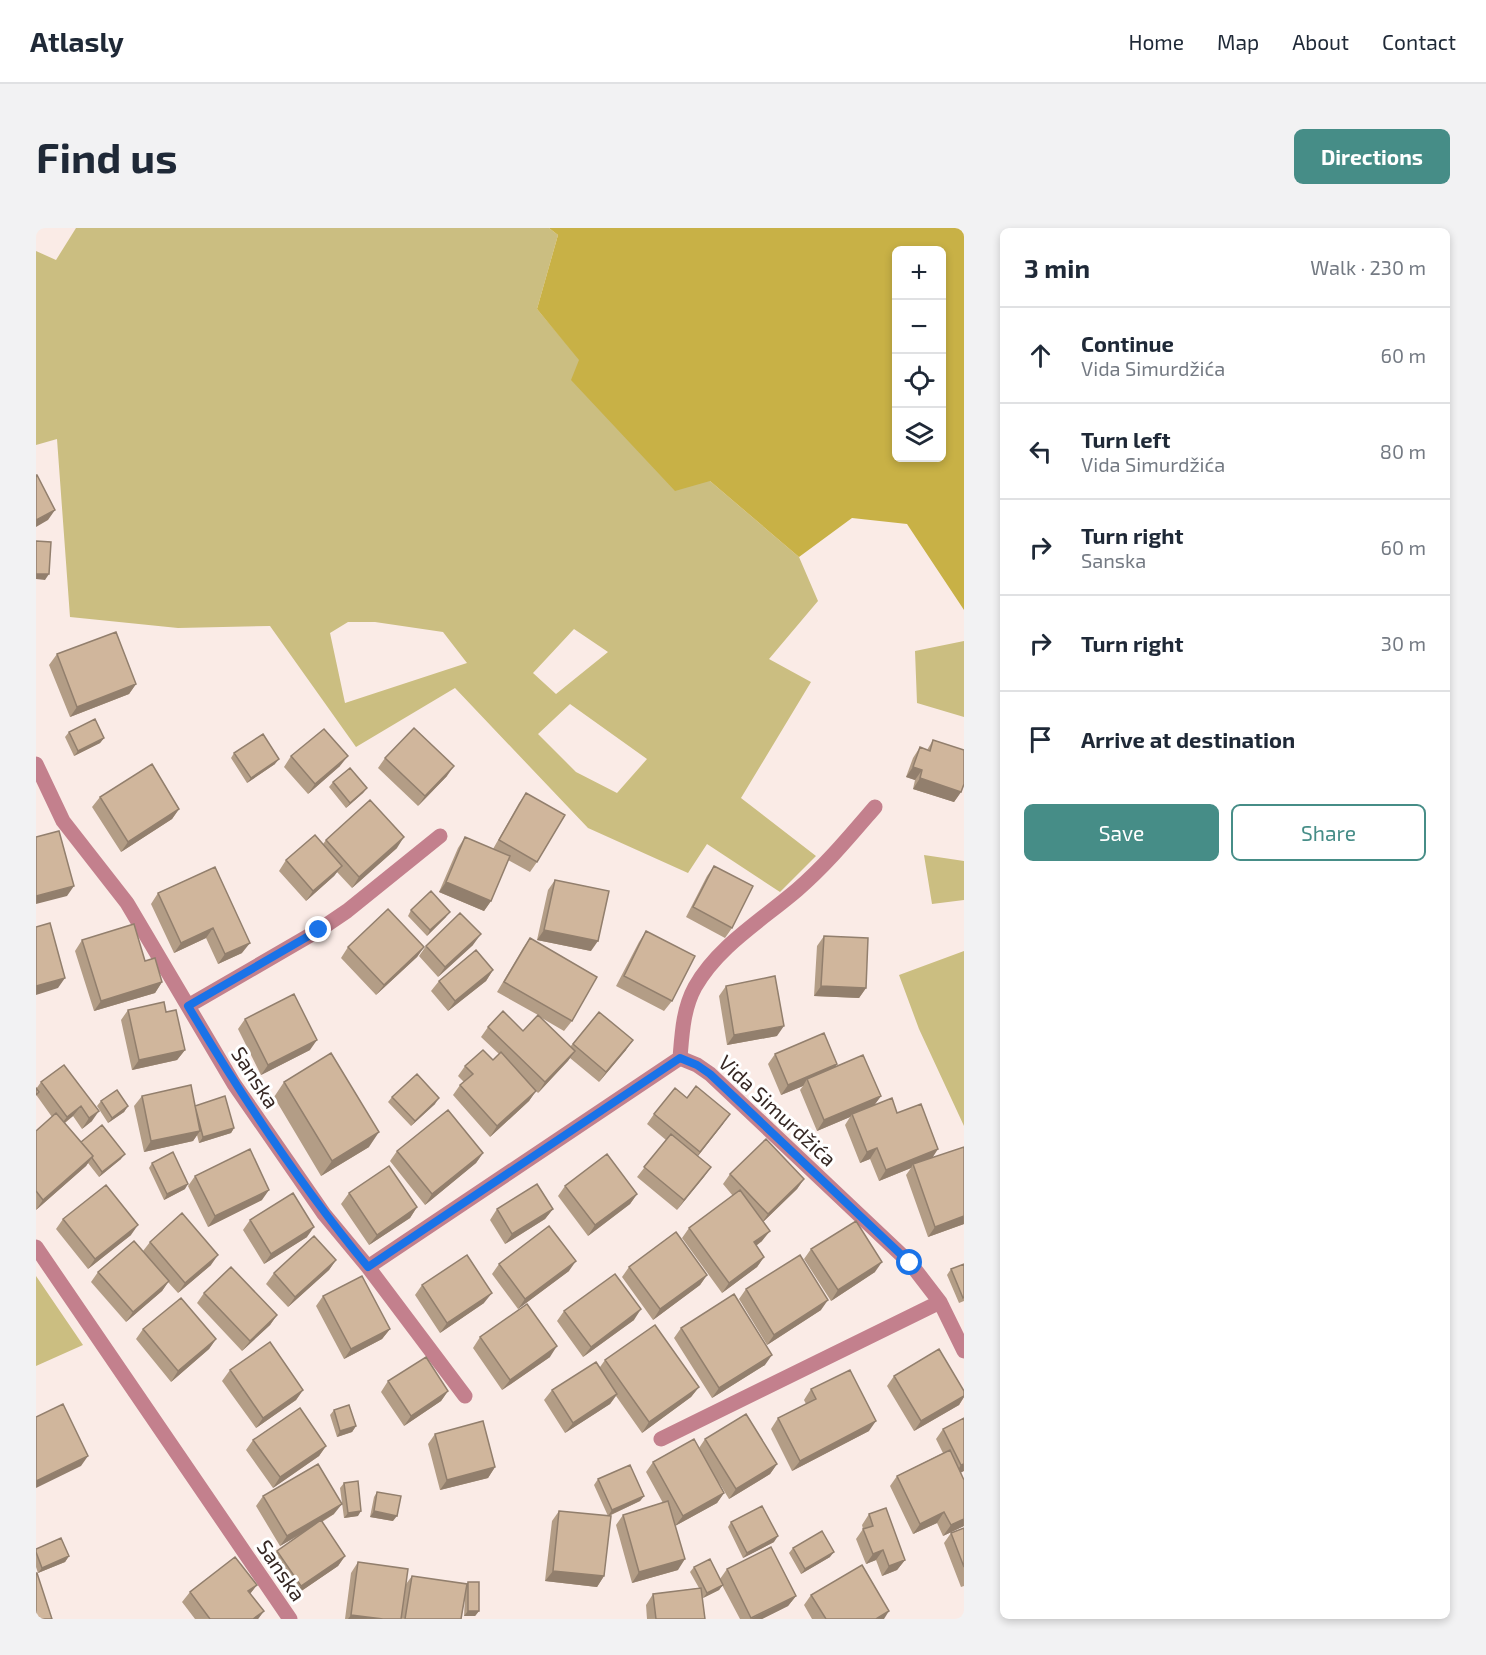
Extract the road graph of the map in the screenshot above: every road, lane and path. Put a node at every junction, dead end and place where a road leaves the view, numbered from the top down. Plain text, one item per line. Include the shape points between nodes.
1 (36, 764) edge
2 (875, 807) dead end
3 (440, 836) dead end
4 (188, 1006) junction
5 (680, 1058) junction
6 (36, 1247) edge
7 (368, 1267) junction
8 (940, 1302) junction
9 (964, 1351) edge
10 (465, 1396) dead end
11 (661, 1439) dead end
12 (290, 1619) edge

1 - 4 street, Sanska via 63,820 127,903
2 - 5 street via 836,852 730,944 704,975 687,1008
3 - 4 street via 319,930
4 - 7 street, Sanska via 324,1214
5 - 7 street
5 - 8 street, Vida Simurdžića via 710,1074 865,1218 910,1263
6 - 12 street, Sanska
7 - 10 street, Sanska
8 - 9 street, Vida Simurdžića
8 - 11 street

